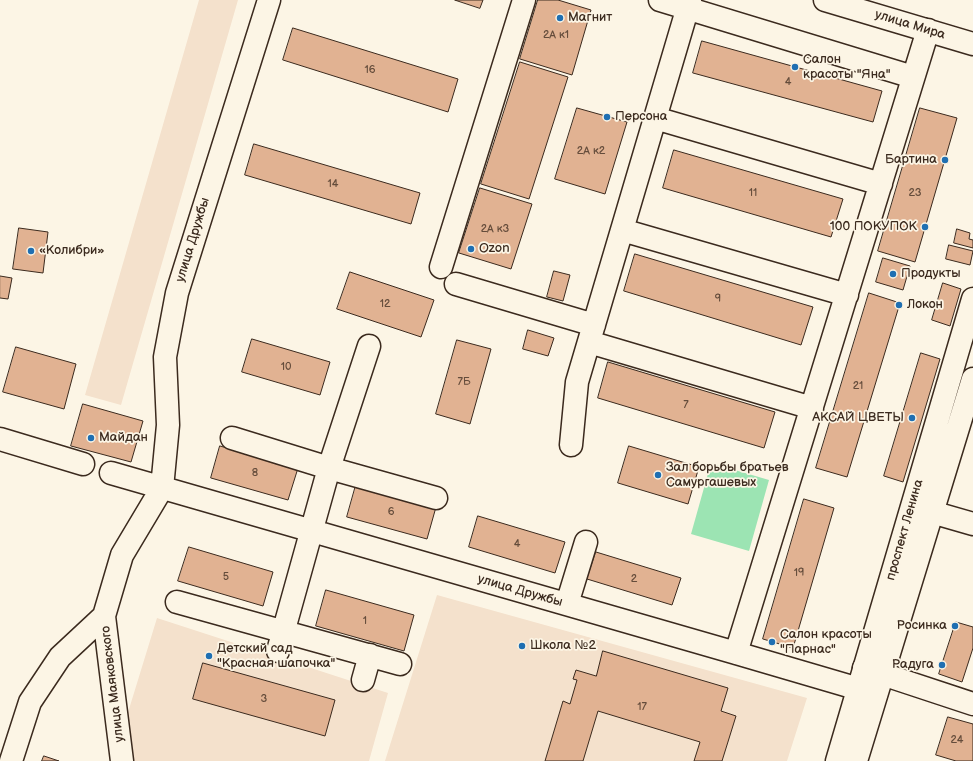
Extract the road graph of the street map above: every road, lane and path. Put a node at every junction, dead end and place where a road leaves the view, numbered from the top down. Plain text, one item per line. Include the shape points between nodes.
1 (269, 0) edge
2 (524, 0) edge
3 (660, 0) edge
4 (825, 0) edge
5 (689, 4) edge
6 (928, 30) junction
7 (973, 44) edge
8 (913, 77) junction
9 (655, 118) junction
10 (880, 184) junction
11 (622, 230) junction
12 (441, 268) dead end
13 (456, 284) dead end
14 (846, 295) junction
15 (973, 299) edge
16 (591, 334) junction
17 (369, 346) dead end
18 (973, 379) edge
19 (812, 408) junction
20 (232, 438) dead end
21 (0, 439) edge
22 (571, 446) dead end
23 (83, 464) dead end
24 (329, 468) junction
25 (111, 473) dead end
26 (162, 488) junction
27 (436, 498) dead end
28 (922, 510) junction
29 (973, 524) edge
30 (311, 531) junction
31 (586, 542) dead end
32 (177, 602) dead end
33 (567, 604) junction
34 (104, 616) junction
35 (280, 641) junction
36 (736, 653) junction
37 (370, 655) junction
38 (400, 664) dead end
39 (874, 671) junction
40 (363, 680) dead end
41 (868, 692) junction
42 (973, 704) edge
43 (11, 761) edge
44 (122, 761) edge
45 (837, 761) edge
46 (856, 761) edge

1 - 26 street, улица Дружбы via 177,293 164,357 168,425
2 - 12 street
3 - 5 street
4 - 6 street, улица Мира
5 - 8 street
5 - 9 street
6 - 7 street, улица Мира
6 - 8 street
8 - 10 street
9 - 10 street
9 - 11 street
10 - 14 street
11 - 14 street
11 - 16 street
13 - 16 street
14 - 19 street
15 - 28 street, проспект Ленина
16 - 19 street
16 - 22 street via 577,382
17 - 24 street
18 - 28 street, проспект Ленина
19 - 36 street
20 - 24 street
21 - 23 street
24 - 27 street
24 - 30 street
25 - 26 street, улица Дружбы
26 - 30 street, улица Дружбы
26 - 34 street, улица Дружбы via 122,554
28 - 29 street
28 - 39 street, проспект Ленина
30 - 33 street, улица Дружбы
30 - 35 street
31 - 33 street
32 - 35 street
33 - 36 street, улица Дружбы
34 - 43 street, улица Маяковского via 60,657 30,702
34 - 44 street, улица Маяковского
35 - 37 street
36 - 41 street, улица Дружбы
37 - 38 street
37 - 40 street
39 - 41 street, проспект Ленина
39 - 42 street
41 - 45 street, проспект Ленина
41 - 46 street, проспект Ленина

